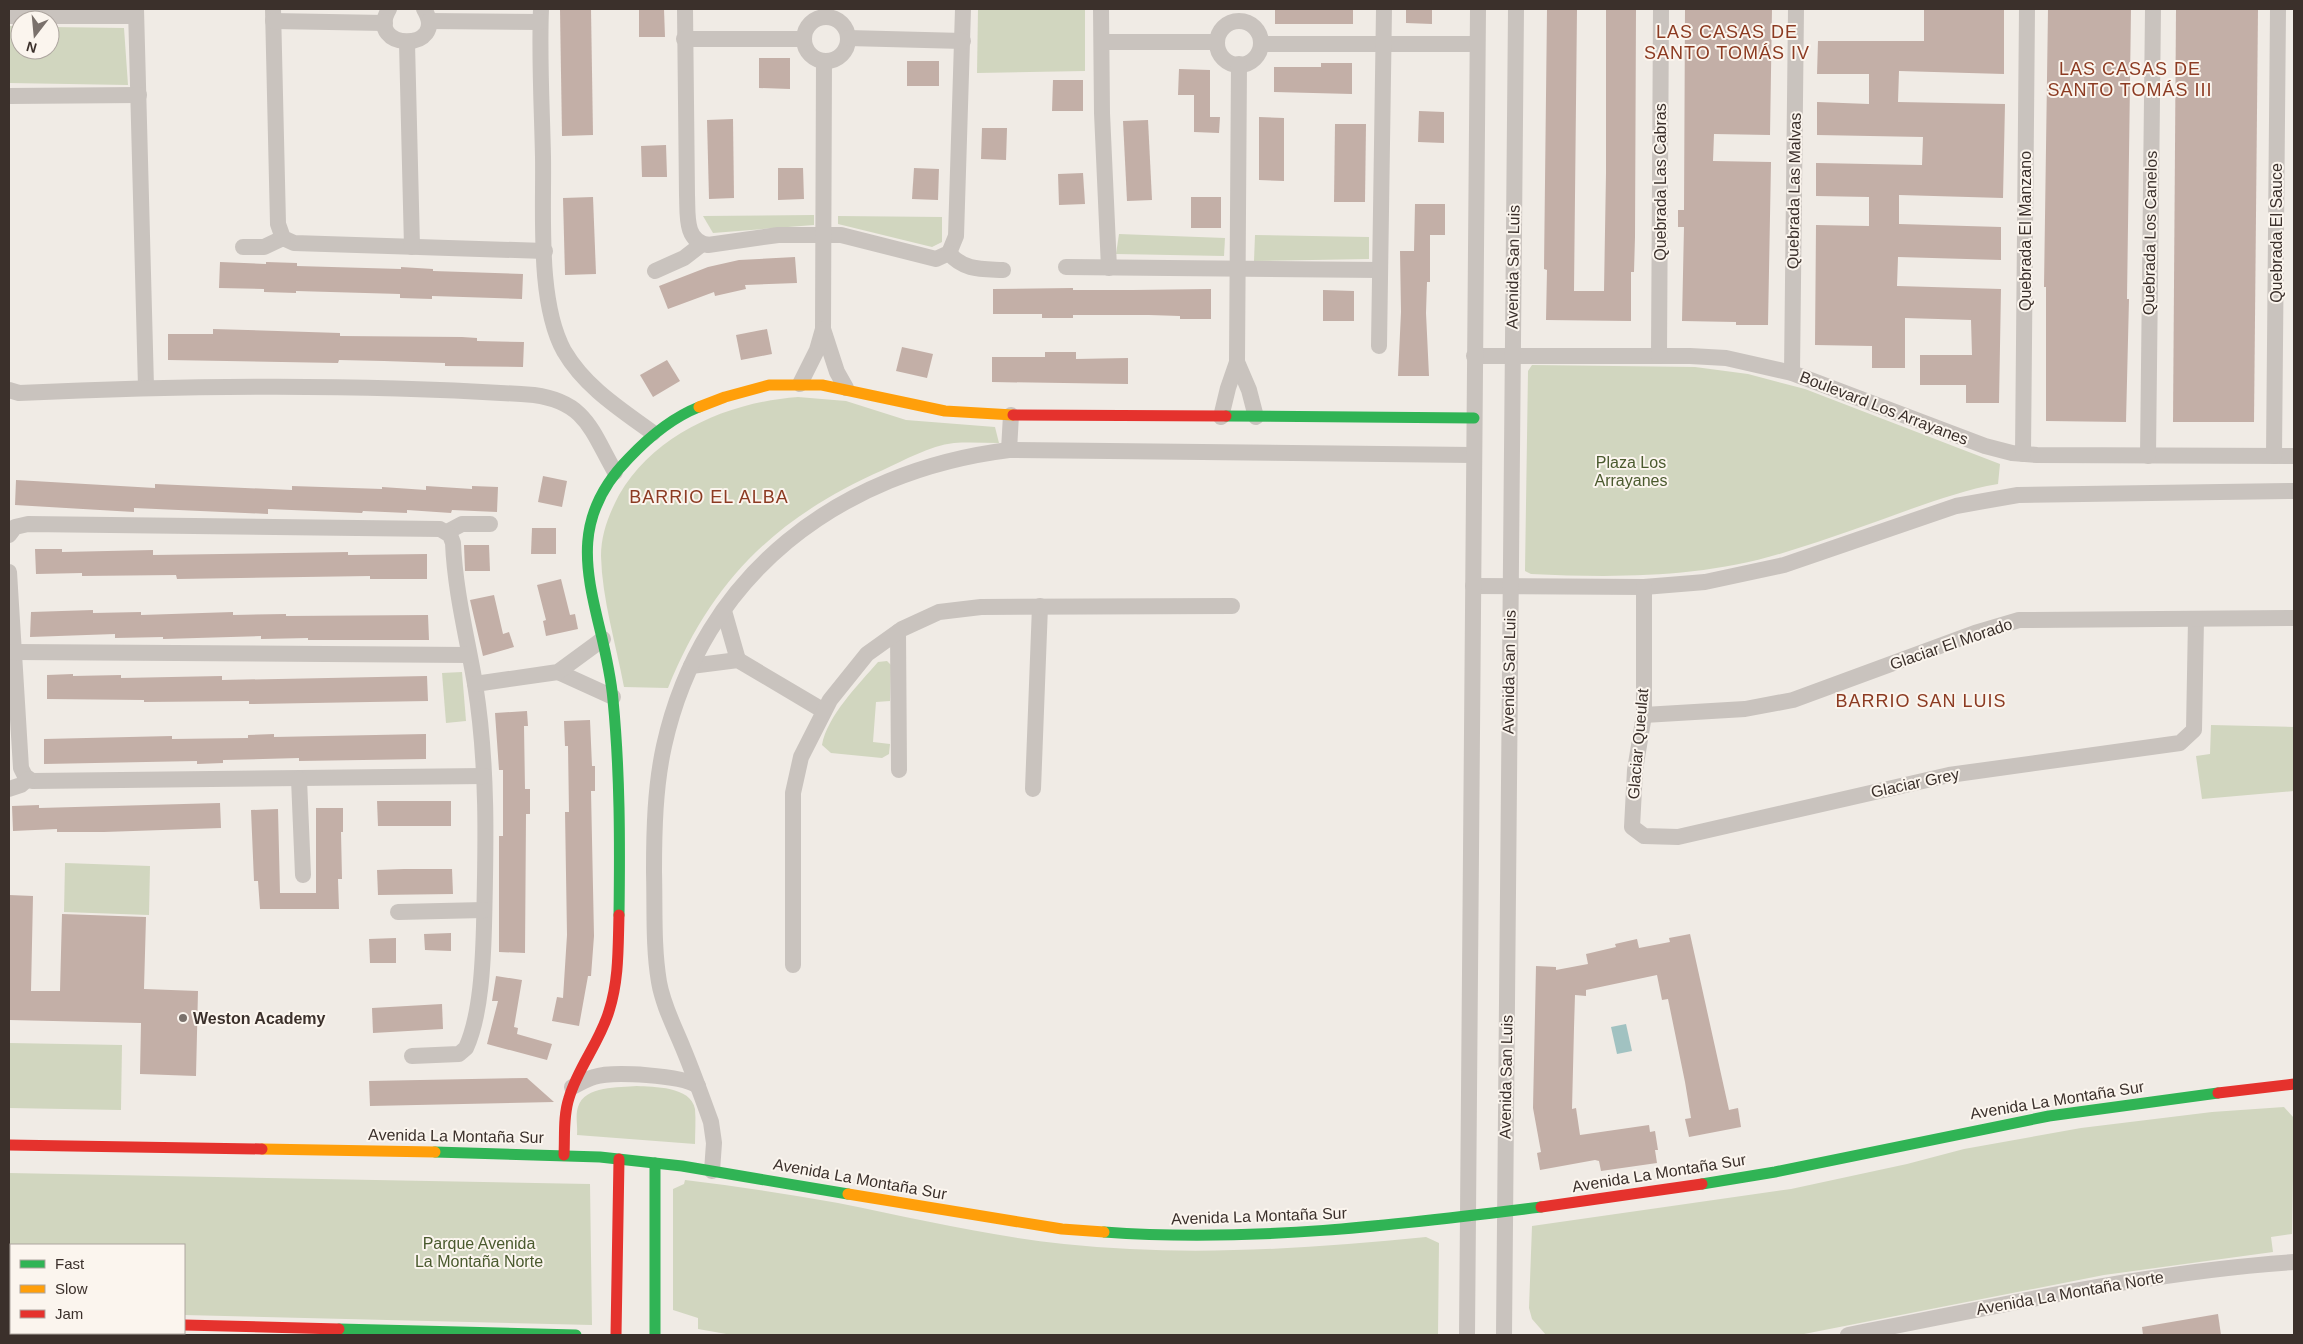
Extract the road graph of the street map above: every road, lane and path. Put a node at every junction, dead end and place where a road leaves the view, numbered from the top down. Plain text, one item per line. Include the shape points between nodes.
1 (685, 9) edge
2 (963, 9) edge
3 (1101, 9) edge
4 (1384, 9) edge
5 (1478, 9) edge
6 (1516, 9) edge
7 (1661, 9) edge
8 (1796, 9) edge
9 (2027, 9) edge
10 (2153, 9) edge
11 (2278, 9) edge
12 (136, 13) edge
13 (825, 13) edge
14 (273, 15) edge
15 (426, 15) edge
16 (541, 15) edge
17 (1240, 15) edge
18 (9, 16) edge
19 (387, 16) edge
20 (848, 38) junction
21 (684, 39) junction
22 (804, 39) junction
23 (963, 41) junction
24 (1102, 42) junction
25 (1217, 42) junction
26 (407, 43) junction
27 (1261, 44) junction
28 (1384, 44) junction
29 (1477, 44) junction
30 (824, 61) junction
31 (1239, 64) junction
32 (139, 95) junction
33 (9, 96) edge
34 (823, 235) junction
35 (283, 238) junction
36 (702, 244) junction
37 (243, 247) dead end
38 (412, 247) junction
39 (545, 251) junction
40 (949, 252) junction
41 (1066, 267) dead end
42 (1109, 268) junction
43 (1238, 269) junction
44 (1004, 270) dead end
45 (1380, 270) junction
46 (655, 271) dead end
47 (823, 329) junction
48 (1379, 346) dead end
49 (1474, 356) junction
50 (1512, 356) junction
51 (1659, 356) junction
52 (1237, 362) junction
53 (1792, 373) junction
54 (800, 384) junction
55 (146, 387) junction
56 (846, 388) junction
57 (9, 390) edge
58 (1011, 415) junction
59 (1222, 417) junction
60 (1256, 417) junction
61 (1474, 418) junction
62 (653, 433) junction
63 (1009, 450) junction
64 (2023, 454) junction
65 (1473, 455) junction
66 (2148, 456) junction
67 (2274, 456) junction
68 (2294, 456) edge
69 (615, 472) junction
70 (2294, 490) edge
71 (490, 524) dead end
72 (10, 531) edge
73 (447, 532) junction
74 (9, 572) edge
75 (1473, 586) junction
76 (1510, 586) junction
77 (1644, 587) junction
78 (1040, 606) junction
79 (1232, 606) dead end
80 (724, 611) junction
81 (2294, 618) edge
82 (2196, 619) junction
83 (898, 632) junction
84 (603, 639) junction
85 (14, 652) junction
86 (469, 655) junction
87 (738, 660) junction
88 (691, 666) junction
89 (558, 672) junction
90 (475, 684) junction
91 (613, 697) junction
92 (824, 711) junction
93 (1644, 715) junction
94 (899, 770) dead end
95 (484, 776) junction
96 (28, 779) junction
97 (299, 779) junction
98 (9, 789) edge
99 (1033, 789) dead end
100 (1644, 836) joint
101 (302, 875) dead end
102 (484, 910) junction
103 (398, 912) dead end
104 (793, 965) dead end
105 (412, 1056) dead end
106 (2294, 1084) edge
107 (698, 1086) junction
108 (572, 1087) junction
109 (9, 1145) edge
110 (564, 1154) junction
111 (619, 1159) junction
112 (655, 1163) junction
113 (712, 1170) junction
114 (1505, 1212) junction
115 (1468, 1217) junction
116 (2294, 1262) edge
117 (185, 1325) edge
118 (229, 1331) edge
119 (258, 1331) edge
120 (576, 1335) edge
121 (616, 1335) edge
122 (655, 1335) edge
123 (1466, 1335) edge
124 (1504, 1335) edge
125 (1848, 1335) edge

1 - 21 street
2 - 23 street
3 - 24 street
4 - 28 street
5 - 29 street
6 - 50 street, Avenida San Luis
7 - 51 street, Quebrada Las Cabras
8 - 53 street, Quebrada Las Malvas
9 - 64 street, Quebrada El Manzano
10 - 66 street, Quebrada Los Canelos
11 - 67 street, Quebrada El Sauce
12 - 18 street
12 - 32 street
13 - 20 street via 841,23
13 - 22 street via 810,24
14 - 19 street
14 - 35 street via 278,224
15 - 16 street
15 - 26 street via 422,37
16 - 39 street
17 - 25 street via 1224,26
17 - 27 street via 1256,28
19 - 26 street via 392,37
20 - 23 street
20 - 30 street via 841,55
21 - 22 street
21 - 36 street via 689,225 692,237
22 - 30 street via 808,51
23 - 40 street via 956,236
24 - 25 street
24 - 42 street
25 - 31 street via 1223,58
26 - 38 street
27 - 28 street
27 - 31 street via 1254,59
28 - 29 street
28 - 45 street
29 - 49 street
30 - 34 street
31 - 43 street
32 - 33 street
32 - 55 street
34 - 36 street via 778,235
34 - 40 street via 851,237 929,258 943,257
34 - 47 street
35 - 37 street via 264,247
35 - 38 street via 294,243
36 - 46 street via 684,258
38 - 39 street
39 - 62 street via 550,312 564,351 598,392
40 - 44 street via 967,267
41 - 42 street
42 - 43 street
43 - 45 street
43 - 52 street
45 - 48 street
47 - 54 street via 817,350
47 - 56 street
49 - 50 street, Boulevard Los Arrayanes
49 - 61 street
50 - 51 street, Boulevard Los Arrayanes
50 - 76 street, Avenida San Luis
51 - 53 street, Boulevard Los Arrayanes via 1726,358
52 - 59 street
52 - 60 street
53 - 64 street, Boulevard Los Arrayanes via 1985,446
54 - 56 street
54 - 62 street via 769,385 725,397 692,410
55 - 57 street via 19,393
55 - 69 street via 307,387 547,396 576,409
56 - 58 street via 945,411
58 - 59 street
58 - 63 street
59 - 60 street
60 - 61 street
61 - 65 street
62 - 69 street
63 - 65 street
63 - 80 street via 957,458 921,468 862,491 778,548 751,575
64 - 66 street, Boulevard Los Arrayanes
65 - 75 street
66 - 67 street, Boulevard Los Arrayanes
67 - 68 street, Boulevard Los Arrayanes
69 - 84 street via 598,500 586,549 589,581
70 - 77 street via 1998,497 1956,506 1764,571 1705,582
71 - 73 street via 462,524
72 - 73 street via 28,524 435,529
73 - 86 street via 453,543 457,592
74 - 85 street
75 - 76 street
75 - 115 street
76 - 77 street
76 - 114 street, Avenida San Luis
77 - 93 street, Glaciar Queulat
78 - 79 street
78 - 83 street via 981,607 939,612
78 - 99 street
80 - 87 street
80 - 88 street
81 - 82 street, Glaciar El Morado
82 - 93 street, Glaciar El Morado via 2019,620 1793,700 1745,709
82 - 100 street, Glaciar Grey via 2194,730 2180,743 1949,775 1678,837
83 - 92 street via 867,654
83 - 94 street
84 - 89 street
84 - 91 street
85 - 86 street
85 - 96 street via 21,768
86 - 90 street
87 - 88 street
87 - 92 street
88 - 107 street via 669,724 659,774 655,824 655,945 664,1003
89 - 90 street
89 - 91 street
90 - 95 street
91 - 108 street via 620,829 617,976 604,1028
92 - 104 street via 801,757 793,794
93 - 100 street, Glaciar Queulat via 1635,764 1632,827
95 - 97 street
95 - 102 street
96 - 97 street via 41,783
96 - 98 street
97 - 101 street
102 - 103 street
102 - 105 street via 482,976 466,1048 458,1054
106 - 114 street, Avenida La Montaña Sur via 2049,1116 1775,1172
107 - 108 street via 691,1081 623,1074 595,1076
107 - 113 street via 714,1133
108 - 110 street via 566,1108
109 - 110 street, Avenida La Montaña Sur
110 - 111 street, Avenida La Montaña Sur
111 - 112 street, Avenida La Montaña Sur
111 - 121 street
112 - 113 street, Avenida La Montaña Sur
112 - 122 street
113 - 115 street, Avenida La Montaña Sur via 1005,1221 1108,1234 1252,1236
114 - 115 street, Avenida La Montaña Sur
114 - 124 street, Avenida San Luis
115 - 123 street
116 - 125 street, Avenida La Montaña Norte via 2120,1283
117 - 118 street
118 - 119 street
119 - 120 street

